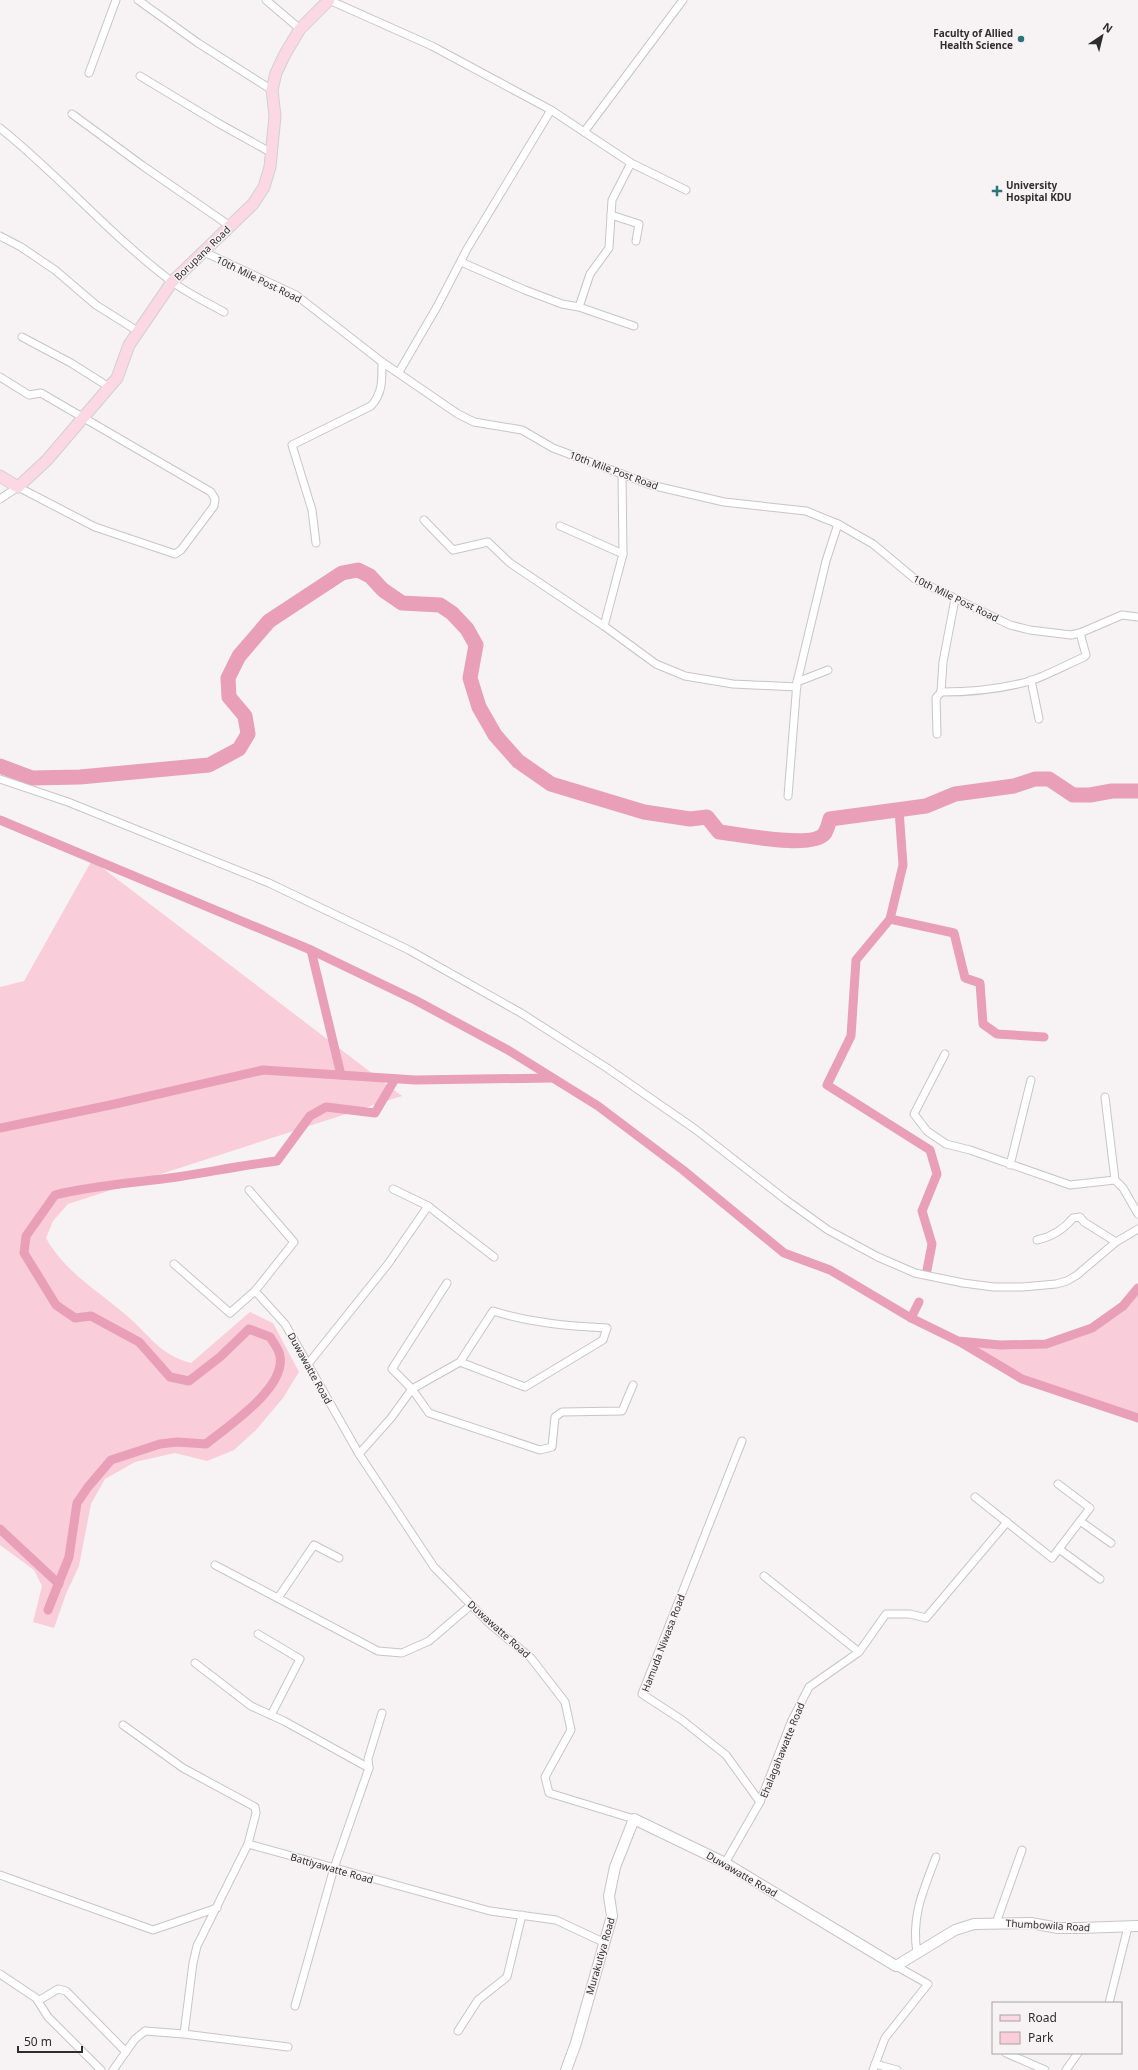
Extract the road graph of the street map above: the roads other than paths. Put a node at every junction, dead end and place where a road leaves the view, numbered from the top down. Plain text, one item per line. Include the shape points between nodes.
1 (116, 0) edge
2 (138, 0) edge
3 (266, 0) edge
4 (329, 0) edge
5 (683, 0) edge
6 (300, 29) junction
7 (89, 73) dead end
8 (140, 76) dead end
9 (272, 90) junction
10 (551, 110) junction
11 (72, 114) dead end
12 (0, 128) edge
13 (584, 132) junction
14 (270, 152) junction
15 (631, 163) junction
16 (686, 190) dead end
17 (611, 216) junction
18 (230, 226) junction
19 (0, 236) edge
20 (636, 241) dead end
21 (204, 252) junction
22 (461, 262) junction
23 (172, 282) junction
24 (579, 307) junction
25 (224, 312) dead end
26 (634, 326) dead end
27 (139, 332) junction
28 (22, 337) dead end
29 (382, 362) junction
30 (399, 372) junction
31 (0, 377) edge
32 (109, 388) junction
33 (84, 418) junction
34 (622, 474) junction
35 (0, 476) edge
36 (18, 487) junction
37 (0, 499) edge
38 (424, 520) dead end
39 (838, 524) junction
40 (560, 526) dead end
41 (316, 543) dead end
42 (623, 554) junction
43 (955, 599) junction
44 (1138, 617) edge
45 (604, 626) junction
46 (1080, 633) junction
47 (828, 670) dead end
48 (1031, 680) junction
49 (797, 684) junction
50 (941, 692) junction
51 (1039, 719) dead end
52 (937, 734) dead end
53 (0, 779) edge
54 (788, 796) dead end
55 (945, 1054) dead end
56 (1031, 1080) dead end
57 (1105, 1097) dead end
58 (1010, 1164) junction
59 (1115, 1180) junction
60 (393, 1189) dead end
61 (249, 1190) dead end
62 (428, 1206) junction
63 (1138, 1214) edge
64 (1138, 1229) edge
65 (1037, 1240) dead end
66 (1116, 1242) junction
67 (494, 1257) dead end
68 (174, 1264) dead end
69 (447, 1283) dead end
70 (255, 1291) junction
71 (460, 1362) junction
72 (308, 1364) junction
73 (633, 1385) dead end
74 (412, 1389) junction
75 (742, 1441) dead end
76 (359, 1454) junction
77 (1058, 1484) dead end
78 (975, 1497) dead end
79 (1080, 1520) junction
80 (1007, 1522) junction
81 (1111, 1543) dead end
82 (1059, 1549) junction
83 (339, 1558) dead end
84 (215, 1565) dead end
85 (764, 1576) dead end
86 (1100, 1579) dead end
87 (278, 1598) junction
88 (471, 1605) junction
89 (258, 1634) dead end
90 (859, 1652) junction
91 (195, 1663) dead end
92 (382, 1713) dead end
93 (271, 1715) junction
94 (123, 1725) dead end
95 (369, 1768) junction
96 (760, 1802) junction
97 (634, 1819) junction
98 (248, 1844) junction
99 (1022, 1850) dead end
100 (936, 1857) dead end
101 (725, 1863) junction
102 (334, 1868) junction
103 (0, 1875) edge
104 (217, 1908) junction
105 (522, 1915) junction
106 (996, 1923) junction
107 (1133, 1927) edge
108 (603, 1942) junction
109 (917, 1953) junction
110 (896, 1966) junction
111 (0, 1974) edge
112 (38, 2001) junction
113 (1109, 2002) edge
114 (295, 2006) dead end
115 (458, 2031) dead end
116 (184, 2034) junction
117 (288, 2047) dead end
118 (126, 2052) junction
119 (1006, 2054) edge
120 (1077, 2054) edge
121 (874, 2067) edge
122 (101, 2070) edge
123 (113, 2070) edge
124 (566, 2070) edge
125 (896, 2070) edge
126 (1045, 2070) edge
127 (1066, 2070) edge

1 - 7 street
2 - 9 street via 198,43
3 - 6 street
4 - 6 main road, Borupana Road
4 - 10 street via 432,46
5 - 13 street
6 - 9 main road, Borupana Road via 276,73
8 - 14 street
9 - 14 main road, Borupana Road via 275,116
10 - 13 street
10 - 22 street
11 - 18 street
12 - 23 street
13 - 15 street
14 - 18 main road, Borupana Road via 270,167 264,187 253,204
15 - 16 street
15 - 17 street via 612,200
17 - 20 street via 639,224
17 - 24 street via 609,248 590,274
18 - 21 main road, Borupana Road
19 - 27 street via 55,270 96,305
21 - 23 main road, Borupana Road
21 - 29 street, 10th Mile Post Road via 296,295
22 - 24 street via 525,290 562,304
22 - 30 street
23 - 25 street
23 - 27 main road, Borupana Road
24 - 26 street
27 - 32 main road, Borupana Road via 129,345 117,378
28 - 32 street via 71,363
29 - 30 street, 10th Mile Post Road
29 - 41 street via 381,389 371,406 292,445 312,510
30 - 34 street, 10th Mile Post Road via 458,414 474,422 522,430 553,448
31 - 33 street via 29,395 41,393
32 - 33 main road, Borupana Road
33 - 36 main road, Borupana Road via 47,460
33 - 36 street via 210,492 215,499 214,506 181,550 175,554 167,553 95,527
34 - 39 street, 10th Mile Post Road via 651,485 724,502 806,511
34 - 42 street
35 - 36 main road
36 - 37 street
38 - 45 street via 453,550 488,542 510,563
39 - 43 street, 10th Mile Post Road via 873,544 915,579
39 - 49 street via 826,562
40 - 42 street
42 - 45 street
43 - 46 street, 10th Mile Post Road via 1010,625 1054,634
43 - 50 street
44 - 46 street, 10th Mile Post Road via 1122,615
45 - 49 street via 656,664 685,676 733,684
46 - 48 street via 1086,655 1084,657
47 - 49 street
48 - 50 street via 1001,687
48 - 51 street
49 - 54 street
50 - 52 street via 936,698
53 - 66 street via 88,809 269,883 409,950 521,1013 607,1068 695,1129 828,1230 878,1257 916,1273 994,1287 1056,1284 1077,1275
55 - 58 street via 914,1114 927,1131 946,1144
56 - 58 street
57 - 59 street
58 - 59 street via 1070,1186
59 - 63 street via 1123,1188
60 - 62 street
61 - 70 street via 294,1242
62 - 67 street
62 - 72 street via 388,1264
64 - 66 street
65 - 66 street via 1047,1238 1073,1218 1080,1217
68 - 70 street via 230,1313
69 - 74 street via 392,1369
70 - 72 street, Duwawatte Road via 286,1324
71 - 71 street via 525,1387 603,1340 608,1328 561,1326 517,1319 492,1311
71 - 74 street
72 - 76 street, Duwawatte Road
73 - 74 street via 622,1411 562,1412 555,1417 552,1447 540,1450 429,1413
74 - 76 street via 391,1418
75 - 96 street, Hamuda Niwasa Road via 642,1694 682,1720 726,1755
76 - 88 street, Duwawatte Road via 434,1568
77 - 79 street via 1090,1508
78 - 80 street
79 - 81 street
79 - 82 street
80 - 82 street via 1052,1558
80 - 90 street, Ehalagahawatte Road via 926,1618 910,1614 886,1614
82 - 86 street
83 - 87 street via 314,1545
84 - 87 street
85 - 90 street
87 - 88 street via 378,1651 402,1653 429,1641
88 - 97 street, Duwawatte Road via 531,1658 565,1702 571,1730 545,1777 549,1793
89 - 93 street via 300,1659
90 - 96 street, Ehalagahawatte Road via 809,1687 792,1720
91 - 93 street via 251,1706
92 - 95 street via 368,1759
93 - 95 street
94 - 98 street via 183,1768 255,1806 256,1813
95 - 102 street
96 - 101 street, Ehalagahawatte Road
97 - 101 street, Duwawatte Road
97 - 108 street, Murakutiya Road via 615,1867 609,1896 612,1916
98 - 102 street, Battiyawatte Road
98 - 104 street
99 - 106 street
100 - 109 street via 919,1902 914,1934
101 - 110 street, Duwawatte Road
102 - 105 street, Battiyawatte Road via 490,1911
102 - 114 street
103 - 104 street via 153,1930
104 - 116 street via 197,1946
105 - 108 street, Battiyawatte Road via 556,1920
105 - 115 street via 507,1977 478,2000
106 - 107 street, Thumbowila Road via 1031,1922 1058,1928
106 - 109 street, Thumbowila Road via 974,1924 955,1930
107 - 113 street
108 - 124 street, Murakutiya Road via 576,2043
109 - 110 street, Thumbowila Road
110 - 121 street via 928,1984 885,2038
111 - 112 street
112 - 118 street via 58,1989 66,1991
112 - 122 street via 48,2017
116 - 117 street
116 - 118 street via 145,2031 135,2039
118 - 123 street
119 - 126 street
120 - 127 street
121 - 125 street

